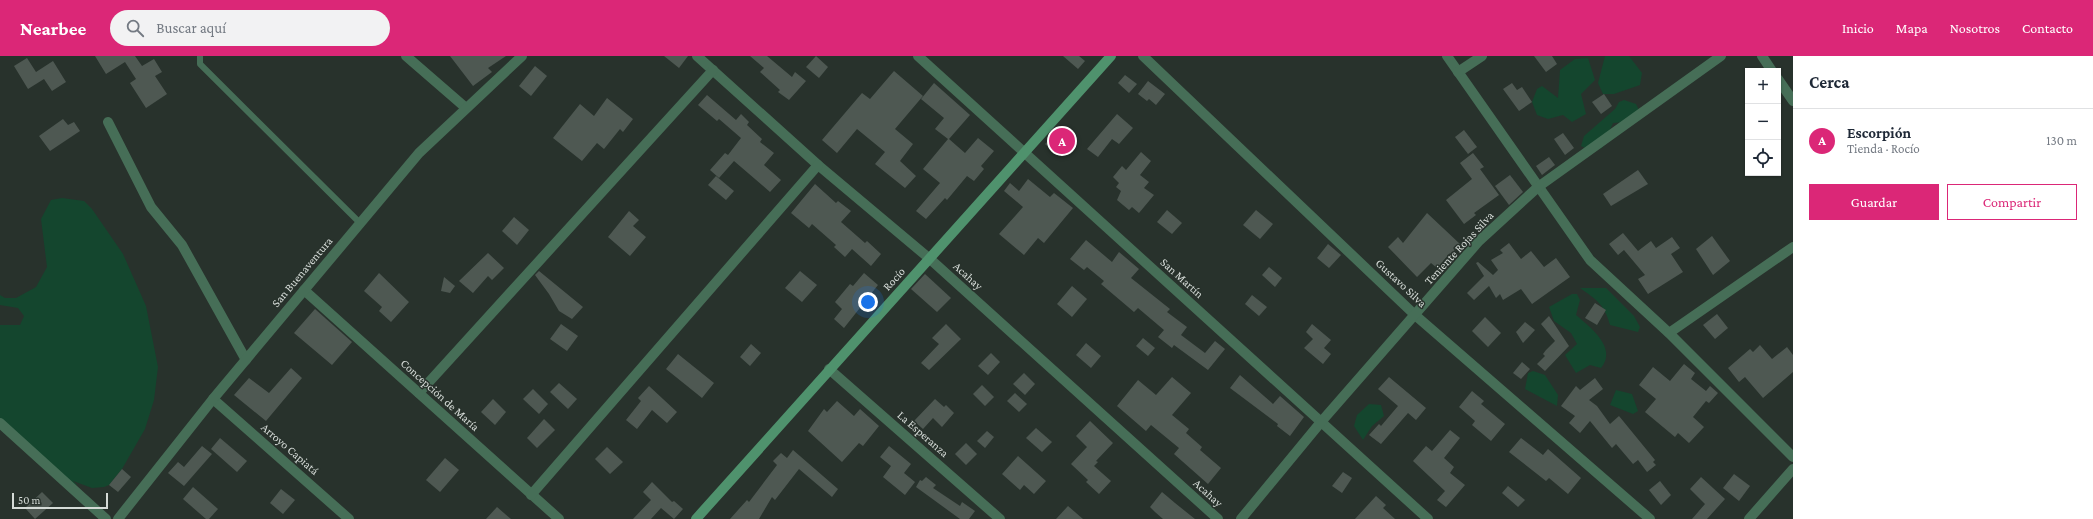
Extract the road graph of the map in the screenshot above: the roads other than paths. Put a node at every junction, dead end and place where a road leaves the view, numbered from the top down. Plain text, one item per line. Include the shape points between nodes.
1 (200, 56) edge
2 (406, 56) edge
3 (522, 56) edge
4 (697, 56) edge
5 (918, 56) edge
6 (1111, 56) edge
7 (1142, 56) edge
8 (1447, 56) edge
9 (1482, 56) edge
10 (1721, 56) edge
11 (1762, 56) edge
12 (1770, 68) edge
13 (713, 70) junction
14 (1458, 72) junction
15 (1781, 83) edge
16 (1793, 101) edge
17 (466, 108) junction
18 (108, 122) dead end
19 (1025, 152) junction
20 (818, 165) junction
21 (1538, 187) junction
22 (360, 223) junction
23 (1793, 247) edge
24 (930, 259) junction
25 (304, 290) junction
26 (1415, 315) junction
27 (1669, 333) junction
28 (246, 360) junction
29 (829, 369) junction
30 (419, 393) junction
31 (213, 399) junction
32 (1321, 422) junction
33 (0, 423) edge
34 (1793, 457) edge
35 (1793, 469) edge
36 (531, 495) junction
37 (106, 519) edge
38 (118, 519) edge
39 (349, 519) edge
40 (559, 519) edge
41 (696, 519) edge
42 (1000, 519) edge
43 (1218, 519) edge
44 (1241, 519) edge
45 (1428, 519) edge
46 (1650, 519) edge
47 (1749, 519) edge

1 - 22 lane via 200,64
2 - 17 street
3 - 17 street, San Buenaventura
4 - 13 street, Acahay
5 - 19 street, San Martín
6 - 19 main road, Rocío
7 - 26 street, Gustavo Silva
8 - 14 street
9 - 14 street
10 - 21 street, Teniente Rojas Silva
11 - 12 street
13 - 20 street, Acahay
13 - 30 street
14 - 21 street
15 - 16 street
17 - 22 street, San Buenaventura via 419,153
18 - 28 street via 151,207 182,245
19 - 24 main road, Rocío
19 - 32 street, San Martín
20 - 24 street, Acahay
20 - 36 street
21 - 26 street, Teniente Rojas Silva via 1479,241
21 - 27 street via 1590,260
22 - 25 street, San Buenaventura
23 - 27 street
24 - 29 main road, Rocío
24 - 43 street, Acahay
25 - 28 street, San Buenaventura
25 - 30 street, Concepción de María
26 - 32 street, Teniente Rojas Silva
26 - 46 street, Gustavo Silva
27 - 34 street
28 - 31 street, San Buenaventura
29 - 41 main road, Rocío
29 - 42 street, La Esperanza
30 - 36 street, Concepción de María
31 - 38 street, San Buenaventura
31 - 39 street, Arroyo Capiatá
32 - 44 street, Teniente Rojas Silva
32 - 45 street, San Martín
33 - 37 street
35 - 47 street
36 - 40 street, Concepción de María

